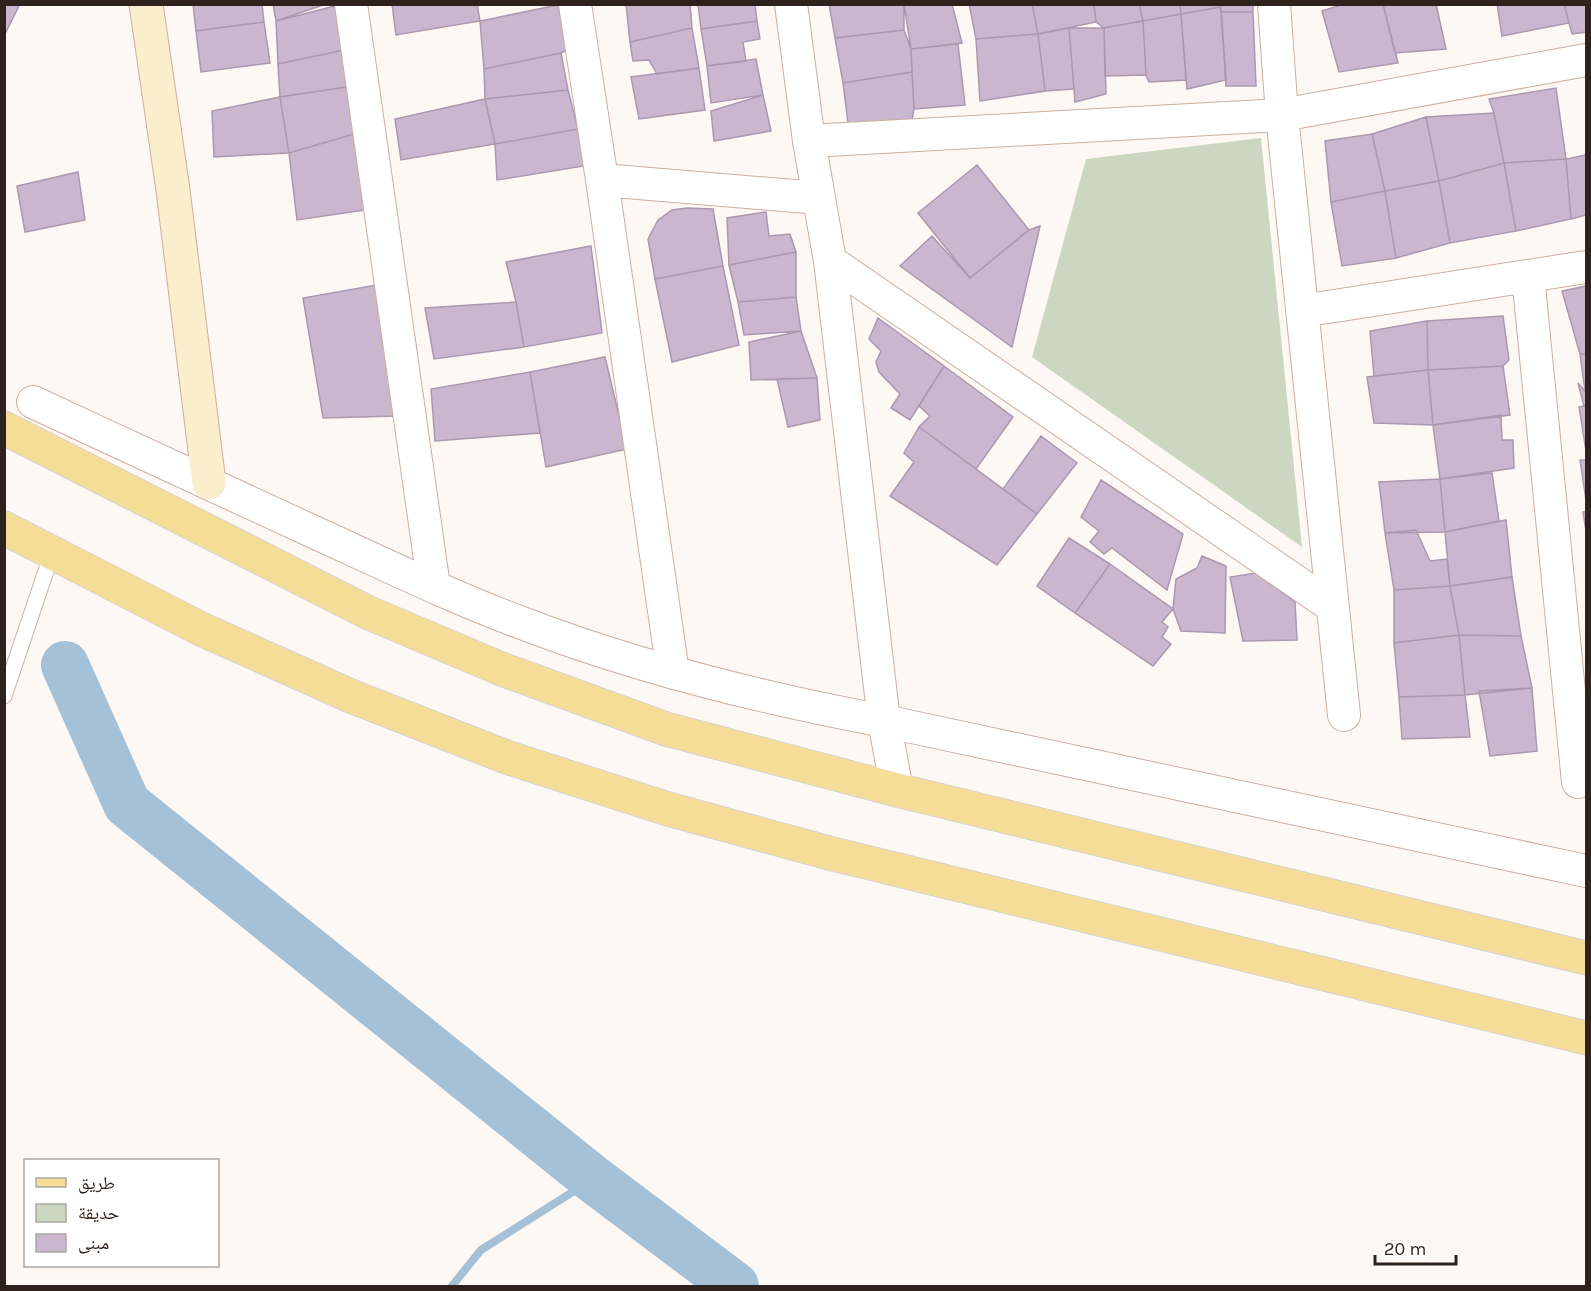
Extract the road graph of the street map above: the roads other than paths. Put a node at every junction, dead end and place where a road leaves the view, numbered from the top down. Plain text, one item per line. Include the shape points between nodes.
1 (146, 4) edge
2 (351, 4) edge
3 (574, 4) edge
4 (790, 4) edge
5 (1274, 4) edge
6 (1587, 60) edge
7 (1282, 115) junction
8 (809, 141) junction
9 (602, 180) junction
10 (819, 198) junction
11 (830, 261) junction
12 (1587, 267) edge
13 (1528, 276) junction
14 (1302, 311) junction
15 (33, 402) dead end
16 (4, 428) edge
17 (209, 483) junction
18 (4, 528) edge
19 (52, 553) junction
20 (434, 587) junction
21 (1333, 607) junction
22 (673, 673) junction
23 (4, 696) edge
24 (1344, 715) dead end
25 (884, 721) junction
26 (1578, 782) dead end
27 (897, 790) junction
28 (1587, 871) edge
29 (1587, 958) edge
30 (1587, 1038) edge

1 - 17 street
2 - 20 street
3 - 9 street
4 - 8 street
5 - 7 street
6 - 7 street
7 - 8 street
7 - 14 street
8 - 10 street
9 - 10 street
9 - 22 street
10 - 11 street
11 - 21 street
11 - 25 street
12 - 13 street
13 - 14 street
13 - 26 street
14 - 21 street
15 - 17 street
16 - 27 main road via 369,613 499,668 666,729
17 - 20 street
18 - 19 main road
19 - 23 lane
19 - 30 main road via 201,629 353,697 509,758 668,809 829,853
20 - 22 street via 531,627
21 - 24 street
22 - 25 street via 782,701
25 - 27 street
25 - 28 street
27 - 29 main road

